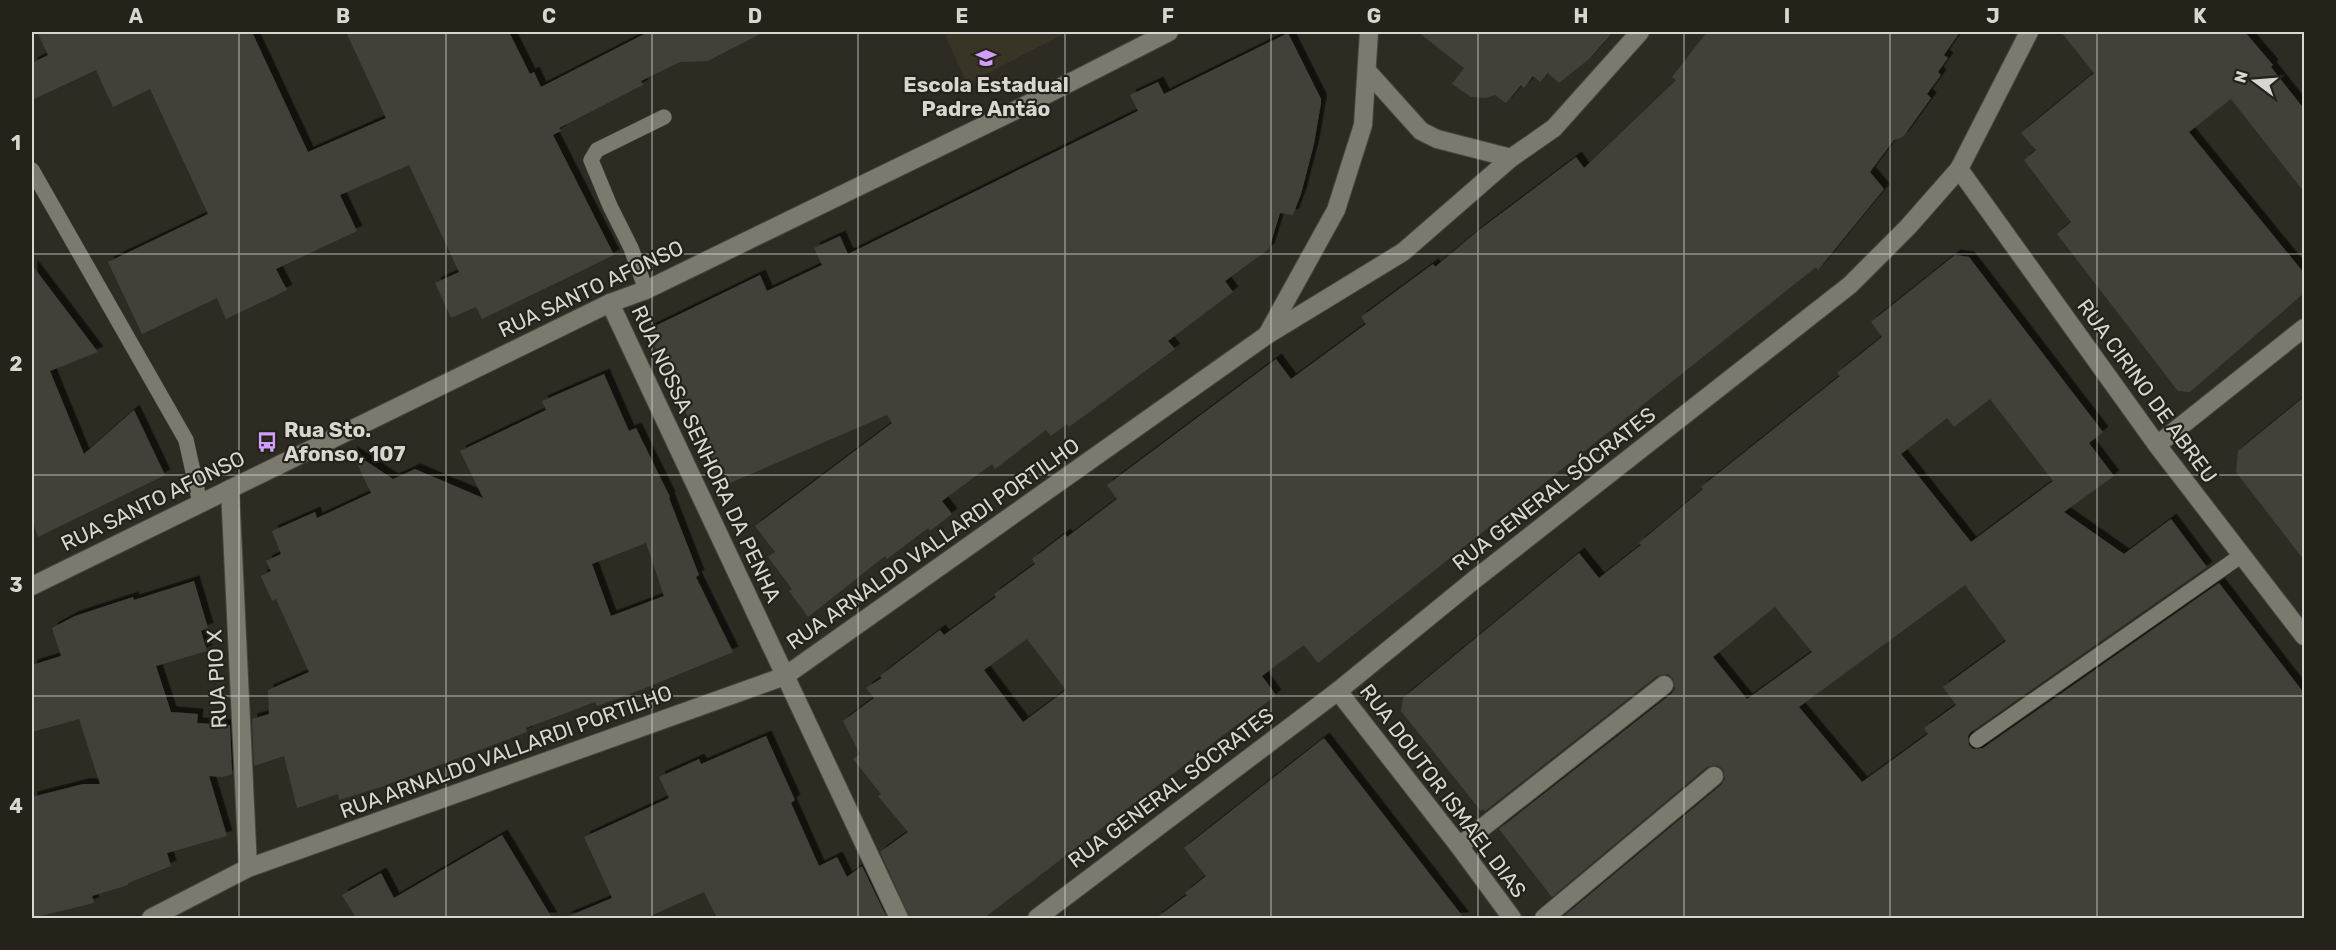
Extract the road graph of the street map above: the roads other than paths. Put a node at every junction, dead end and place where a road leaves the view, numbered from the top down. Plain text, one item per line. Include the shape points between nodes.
1 (1168, 32) edge
2 (1369, 32) edge
3 (1640, 32) edge
4 (2029, 32) edge
5 (1368, 72) junction
6 (664, 117) dead end
7 (1511, 158) junction
8 (1959, 169) junction
9 (32, 170) edge
10 (646, 290) junction
11 (610, 303) junction
12 (2304, 328) edge
13 (1267, 335) junction
14 (2157, 445) junction
15 (230, 489) junction
16 (200, 503) junction
17 (2242, 555) junction
18 (32, 586) edge
19 (2304, 636) edge
20 (785, 676) junction
21 (1664, 685) dead end
22 (1338, 691) junction
23 (1977, 740) dead end
24 (1714, 776) dead end
25 (1460, 846) junction
26 (248, 868) junction
27 (151, 918) edge
28 (899, 918) edge
29 (1036, 918) edge
30 (1512, 918) edge
31 (1544, 918) edge

1 - 10 street, RUA SANTO AFONSO
2 - 5 street
3 - 7 street, RUA ARNALDO VALLARDI PORTILHO via 1554,128
4 - 8 street, RUA GENERAL SÓCRATES
5 - 7 street via 1421,131 1437,139
5 - 13 street via 1363,125 1336,210
6 - 10 lane via 597,150 591,160
7 - 13 street, RUA ARNALDO VALLARDI PORTILHO via 1403,252
8 - 14 street, RUA CIRINO DE ABREU
8 - 22 street, RUA GENERAL SÓCRATES via 1850,285
9 - 16 lane via 186,440
10 - 11 street, RUA SANTO AFONSO
11 - 15 street, RUA SANTO AFONSO
11 - 20 street, RUA NOSSA SENHORA DA PENHA
12 - 14 street
13 - 20 street, RUA ARNALDO VALLARDI PORTILHO
14 - 17 street, RUA CIRINO DE ABREU
15 - 16 street, RUA SANTO AFONSO
15 - 26 street, RUA PIO X
16 - 18 street, RUA SANTO AFONSO
17 - 19 street, RUA CIRINO DE ABREU
17 - 23 lane
20 - 26 street, RUA ARNALDO VALLARDI PORTILHO
20 - 28 street, RUA NOSSA SENHORA DA PENHA
21 - 25 street
22 - 25 street, RUA DOUTOR ISMAEL DIAS
22 - 29 street, RUA GENERAL SÓCRATES
24 - 31 street
25 - 30 street, RUA DOUTOR ISMAEL DIAS
26 - 27 street, RUA ARNALDO VALLARDI PORTILHO

